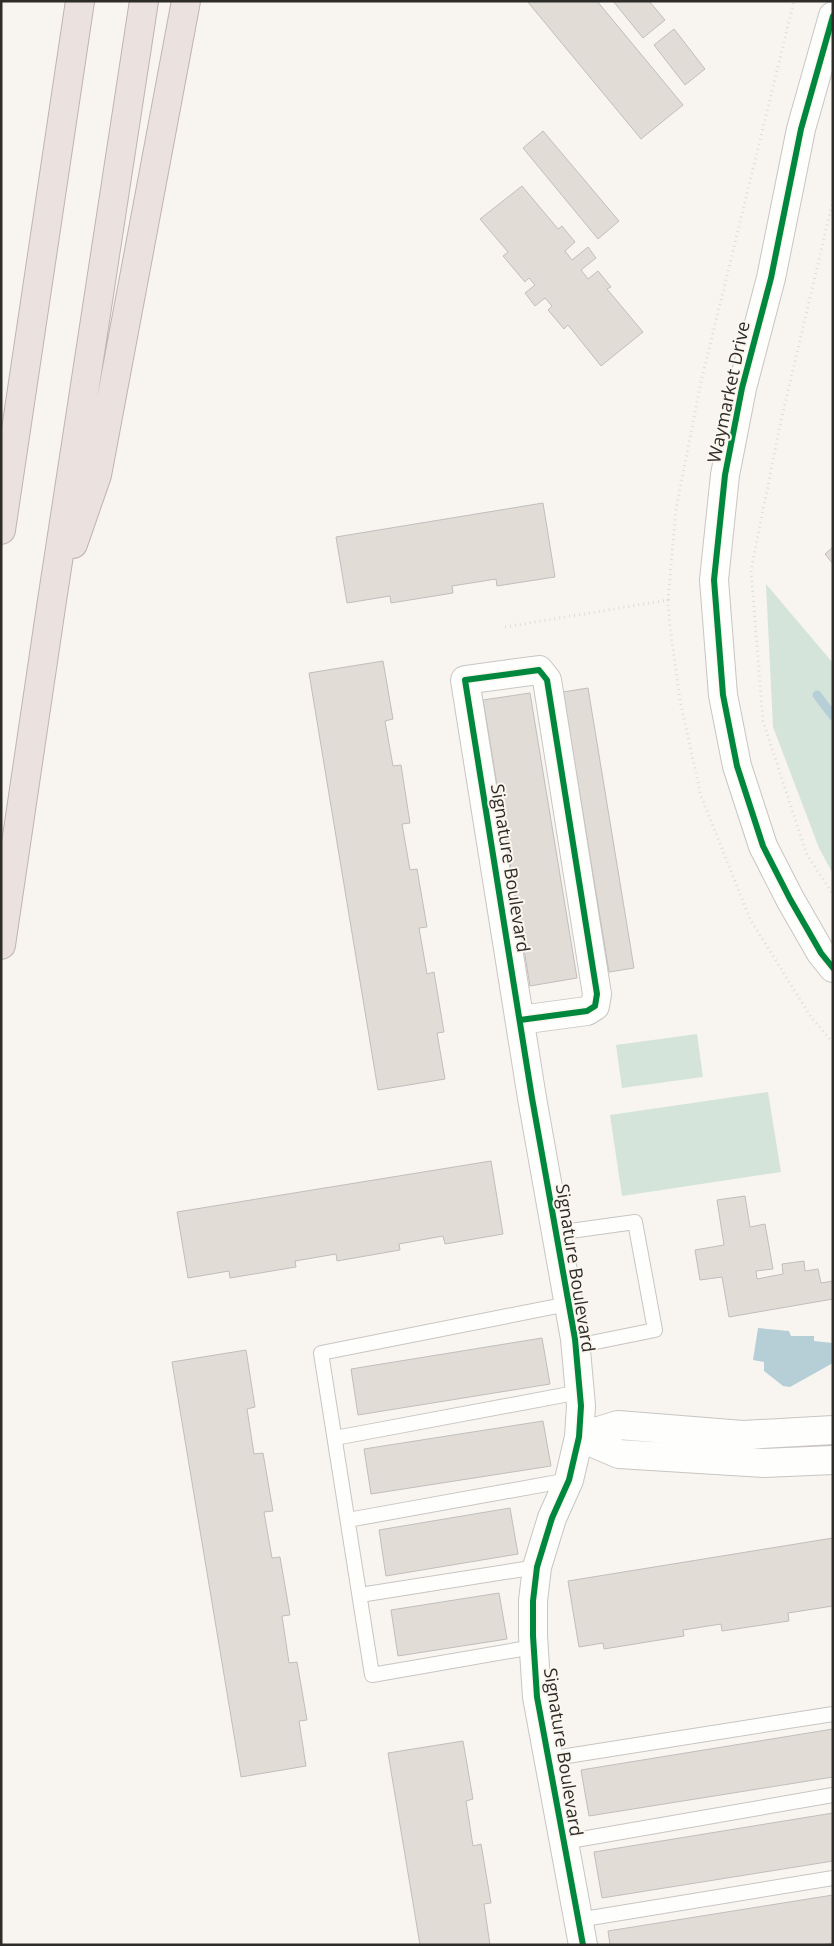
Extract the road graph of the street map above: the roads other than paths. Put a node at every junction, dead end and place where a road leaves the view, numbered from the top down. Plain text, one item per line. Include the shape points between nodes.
1 (80, 1) edge
2 (144, 1) edge
3 (186, 1) edge
4 (833, 16) edge
5 (1, 530) edge
6 (51, 607) junction
7 (1, 945) edge
8 (833, 968) edge
9 (520, 1020) junction
10 (556, 1233) junction
11 (568, 1304) junction
12 (576, 1346) junction
13 (580, 1392) junction
14 (833, 1430) edge
15 (579, 1437) junction
16 (335, 1438) junction
17 (833, 1460) edge
18 (569, 1480) junction
19 (348, 1520) junction
20 (537, 1567) junction
21 (360, 1595) junction
22 (533, 1647) junction
23 (833, 1714) edge
24 (548, 1759) junction
25 (833, 1795) edge
26 (564, 1842) junction
27 (833, 1878) edge
28 (581, 1932) edge

1 - 5 highway
2 - 6 highway
3 - 6 highway via 97,475
4 - 8 street, Waymarket Drive via 801,129 770,278 742,388 726,475 714,580 723,695 737,766 763,846 790,899
6 - 7 highway
9 - 9 street, Signature Boulevard via 466,680 539,670 547,680 597,994 595,1006 587,1011
9 - 10 street, Signature Boulevard
10 - 11 street, Signature Boulevard
10 - 12 lane via 635,1222 655,1330
11 - 12 street, Signature Boulevard
11 - 16 lane via 321,1352
12 - 13 street, Signature Boulevard
13 - 15 street, Signature Boulevard
13 - 16 lane
14 - 15 street via 743,1435 618,1425
15 - 17 street via 619,1454 764,1464
15 - 18 street, Signature Boulevard
16 - 19 lane
18 - 19 lane
18 - 20 street, Signature Boulevard via 552,1518
19 - 21 lane
20 - 21 lane
20 - 22 street, Signature Boulevard
21 - 22 lane via 372,1675
22 - 24 street, Signature Boulevard via 537,1697
23 - 24 lane
24 - 26 street, Signature Boulevard
25 - 26 lane
26 - 28 street, Signature Boulevard
27 - 28 lane

